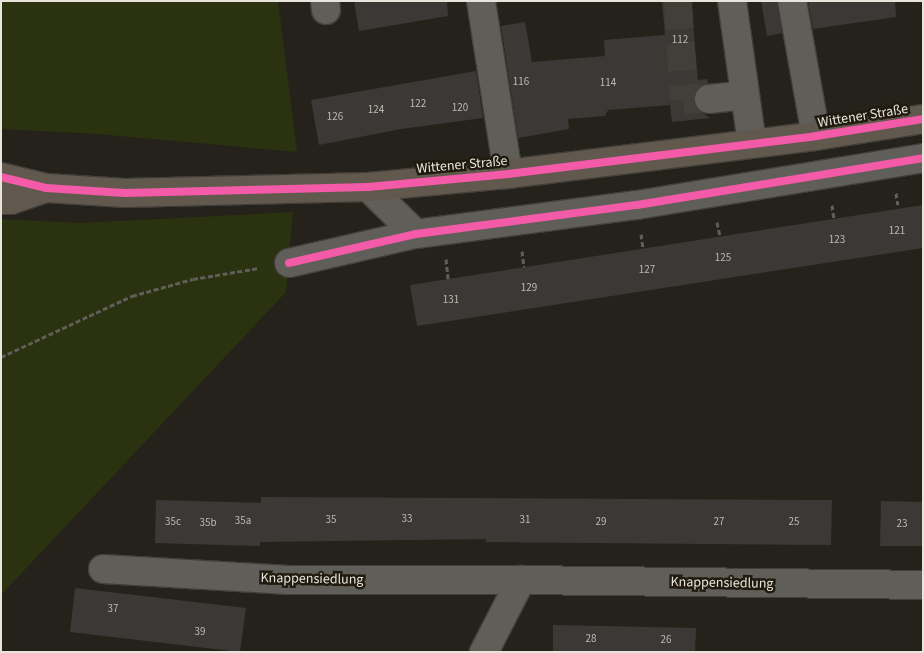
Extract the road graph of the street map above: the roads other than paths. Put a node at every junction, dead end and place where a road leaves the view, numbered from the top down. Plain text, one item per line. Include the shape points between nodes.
1 (481, 1) edge
2 (732, 1) edge
3 (792, 1) edge
4 (745, 95) junction
5 (709, 99) tunnel mouth
6 (923, 119) edge
7 (816, 136) junction
8 (752, 144) junction
9 (923, 158) edge
10 (508, 174) junction
11 (1, 177) edge
12 (368, 187) junction
13 (46, 188) junction
14 (1, 200) edge
15 (416, 234) junction
16 (289, 263) road end
17 (103, 569) dead end
18 (521, 580) junction
19 (923, 585) edge
20 (484, 652) edge

1 - 10 street
2 - 4 street
3 - 7 street
4 - 5 street
4 - 8 street
6 - 7 main road, Wittener Straße
7 - 8 main road, Wittener Straße
8 - 10 main road, Wittener Straße
9 - 15 street via 637,205
10 - 12 main road, Wittener Straße
11 - 13 main road, Wittener Straße
12 - 13 main road, Wittener Straße via 125,193
12 - 15 street
13 - 14 main road, Wittener Straße via 11,200
15 - 16 street
17 - 18 street, Knappensiedlung via 289,580
18 - 19 street, Knappensiedlung
18 - 20 street

